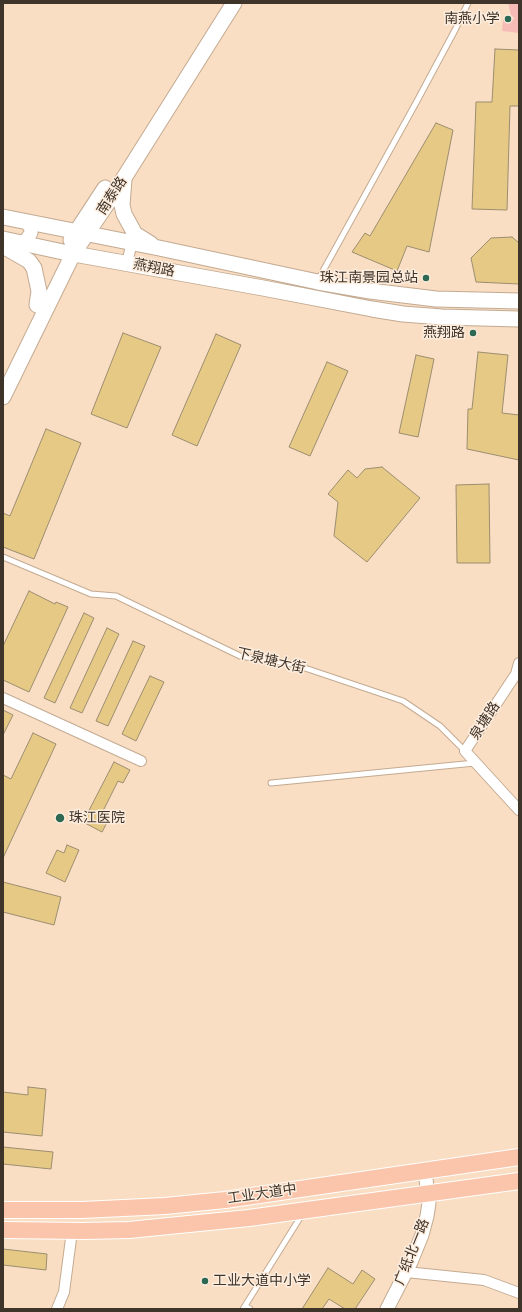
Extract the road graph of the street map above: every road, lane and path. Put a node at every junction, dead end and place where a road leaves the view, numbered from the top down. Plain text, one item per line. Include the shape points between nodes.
1 (222, 3) edge
2 (234, 3) edge
3 (468, 3) edge
4 (124, 177) junction
5 (3, 217) edge
6 (27, 222) junction
7 (81, 233) junction
8 (3, 239) edge
9 (132, 242) junction
10 (20, 243) junction
11 (3, 246) edge
12 (159, 248) junction
13 (68, 253) junction
14 (127, 263) junction
15 (318, 282) junction
16 (519, 302) edge
17 (36, 305) junction
18 (519, 319) edge
19 (3, 375) edge
20 (3, 397) edge
21 (3, 557) edge
22 (519, 663) edge
23 (3, 698) edge
24 (466, 751) junction
25 (142, 761) dead end
26 (475, 763) junction
27 (271, 782) dead end
28 (519, 810) edge
29 (519, 1157) edge
30 (425, 1171) junction
31 (519, 1181) edge
32 (428, 1193) junction
33 (3, 1210) edge
34 (305, 1210) junction
35 (3, 1230) edge
36 (72, 1231) junction
37 (406, 1272) junction
38 (519, 1293) edge
39 (244, 1307) edge
40 (57, 1309) edge
41 (250, 1309) edge
42 (388, 1309) edge

1 - 7 main road, 南泰路 via 112,177
2 - 4 main road, 南泰路
3 - 15 lane
4 - 7 main road, 南泰路
4 - 12 main road via 124,214 135,234
5 - 6 main road, 燕翔路
6 - 7 main road, 燕翔路
6 - 10 street via 31,233
7 - 9 main road, 燕翔路
7 - 13 main road, 南泰路
8 - 10 main road, 燕翔路
9 - 12 main road, 燕翔路
9 - 14 street
10 - 13 main road, 燕翔路
11 - 17 main road via 29,261 34,268 39,291
12 - 15 main road, 燕翔路
13 - 14 main road, 燕翔路
13 - 17 main road, 南泰路
13 - 20 main road, 南泰路
14 - 18 main road, 燕翔路 via 402,314
15 - 16 main road, 燕翔路 via 436,299
17 - 19 main road, 南泰路
21 - 24 lane, 下泉塘大街 via 91,594 116,596 240,656 293,664 403,701 440,726
22 - 24 street, 泉塘路 via 516,674
23 - 25 street
24 - 26 street, 泉塘路
26 - 27 lane
26 - 28 street, 泉塘路
29 - 30 main road, 工业大道中
30 - 32 street, 广纸北一路
30 - 33 main road, 工业大道中 via 225,1200 165,1206
31 - 32 main road
32 - 34 main road
32 - 37 street, 广纸北一路 via 427,1216
34 - 36 main road via 129,1230
34 - 39 lane
35 - 36 main road
36 - 40 street via 64,1292
37 - 38 street via 484,1280
37 - 42 street, 广纸北一路
39 - 41 lane

